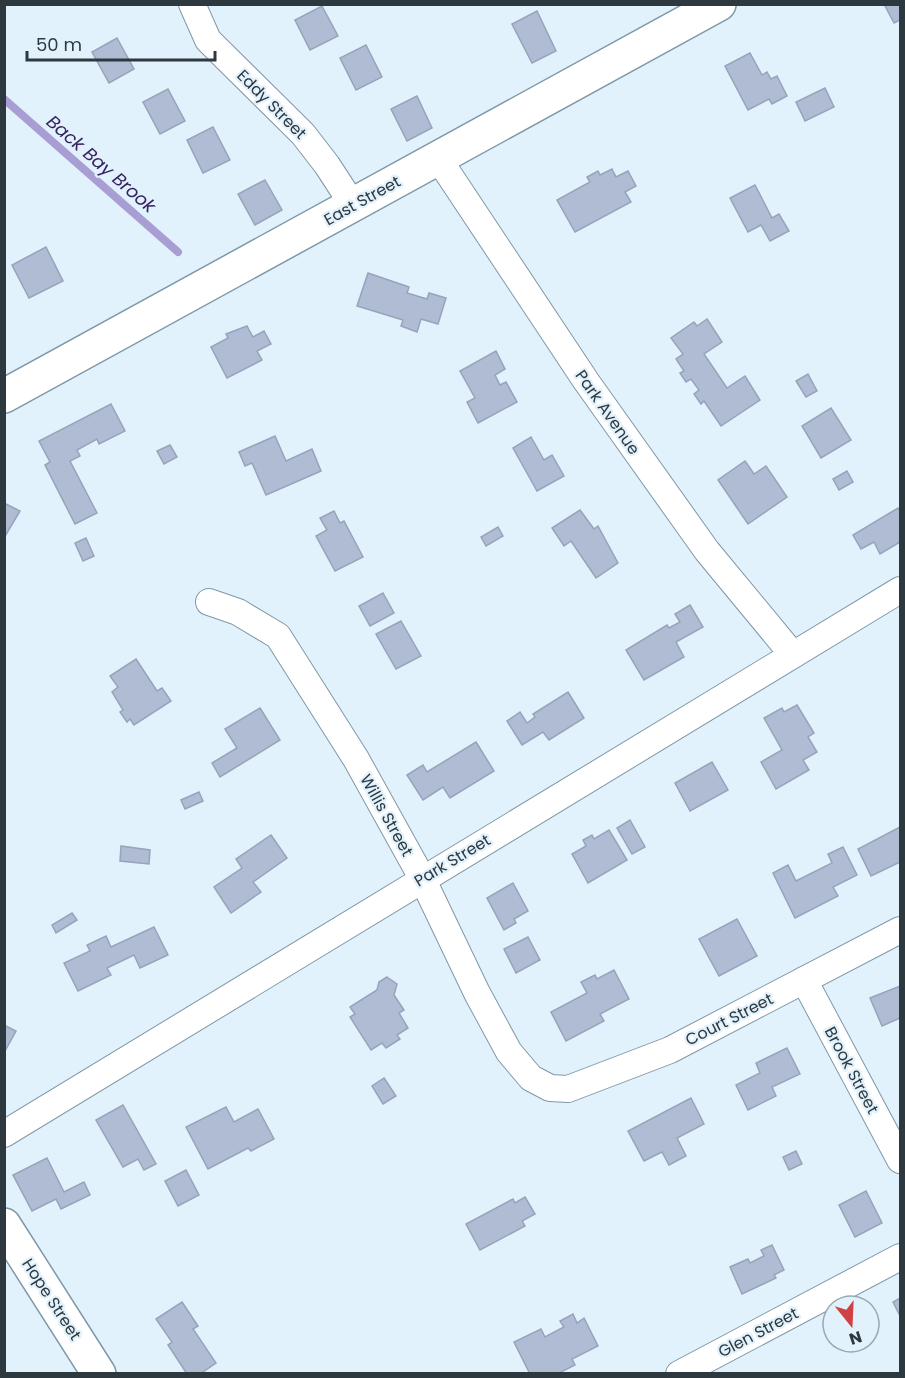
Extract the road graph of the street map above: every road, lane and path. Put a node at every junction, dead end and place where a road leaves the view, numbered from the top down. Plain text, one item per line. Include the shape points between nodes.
1 (192, 4) edge
2 (719, 4) edge
3 (438, 158) junction
4 (352, 205) junction
5 (4, 396) edge
6 (900, 590) edge
7 (209, 602) dead end
8 (793, 655) junction
9 (422, 878) junction
10 (900, 930) edge
11 (804, 980) junction
12 (550, 1088) joint
13 (4, 1134) edge
14 (900, 1160) edge
15 (4, 1226) edge
16 (900, 1257) edge
17 (99, 1374) edge
18 (679, 1374) edge

1 - 4 street, Eddy Street via 208,40 303,134
2 - 3 main road, East Street
3 - 4 main road, East Street
3 - 8 street, Park Avenue via 586,381 700,542
4 - 5 main road, East Street
6 - 8 street, Park Street
7 - 9 street, Willis Street via 238,612 278,636 356,759
8 - 9 street, Park Street
9 - 12 street, Willis Street via 509,1052 531,1078
9 - 13 street, Park Street
10 - 11 street, Court Street
11 - 12 street, Court Street via 670,1050 579,1086
11 - 14 street, Brook Street
15 - 17 main road, Hope Street
16 - 18 street, Glen Street

